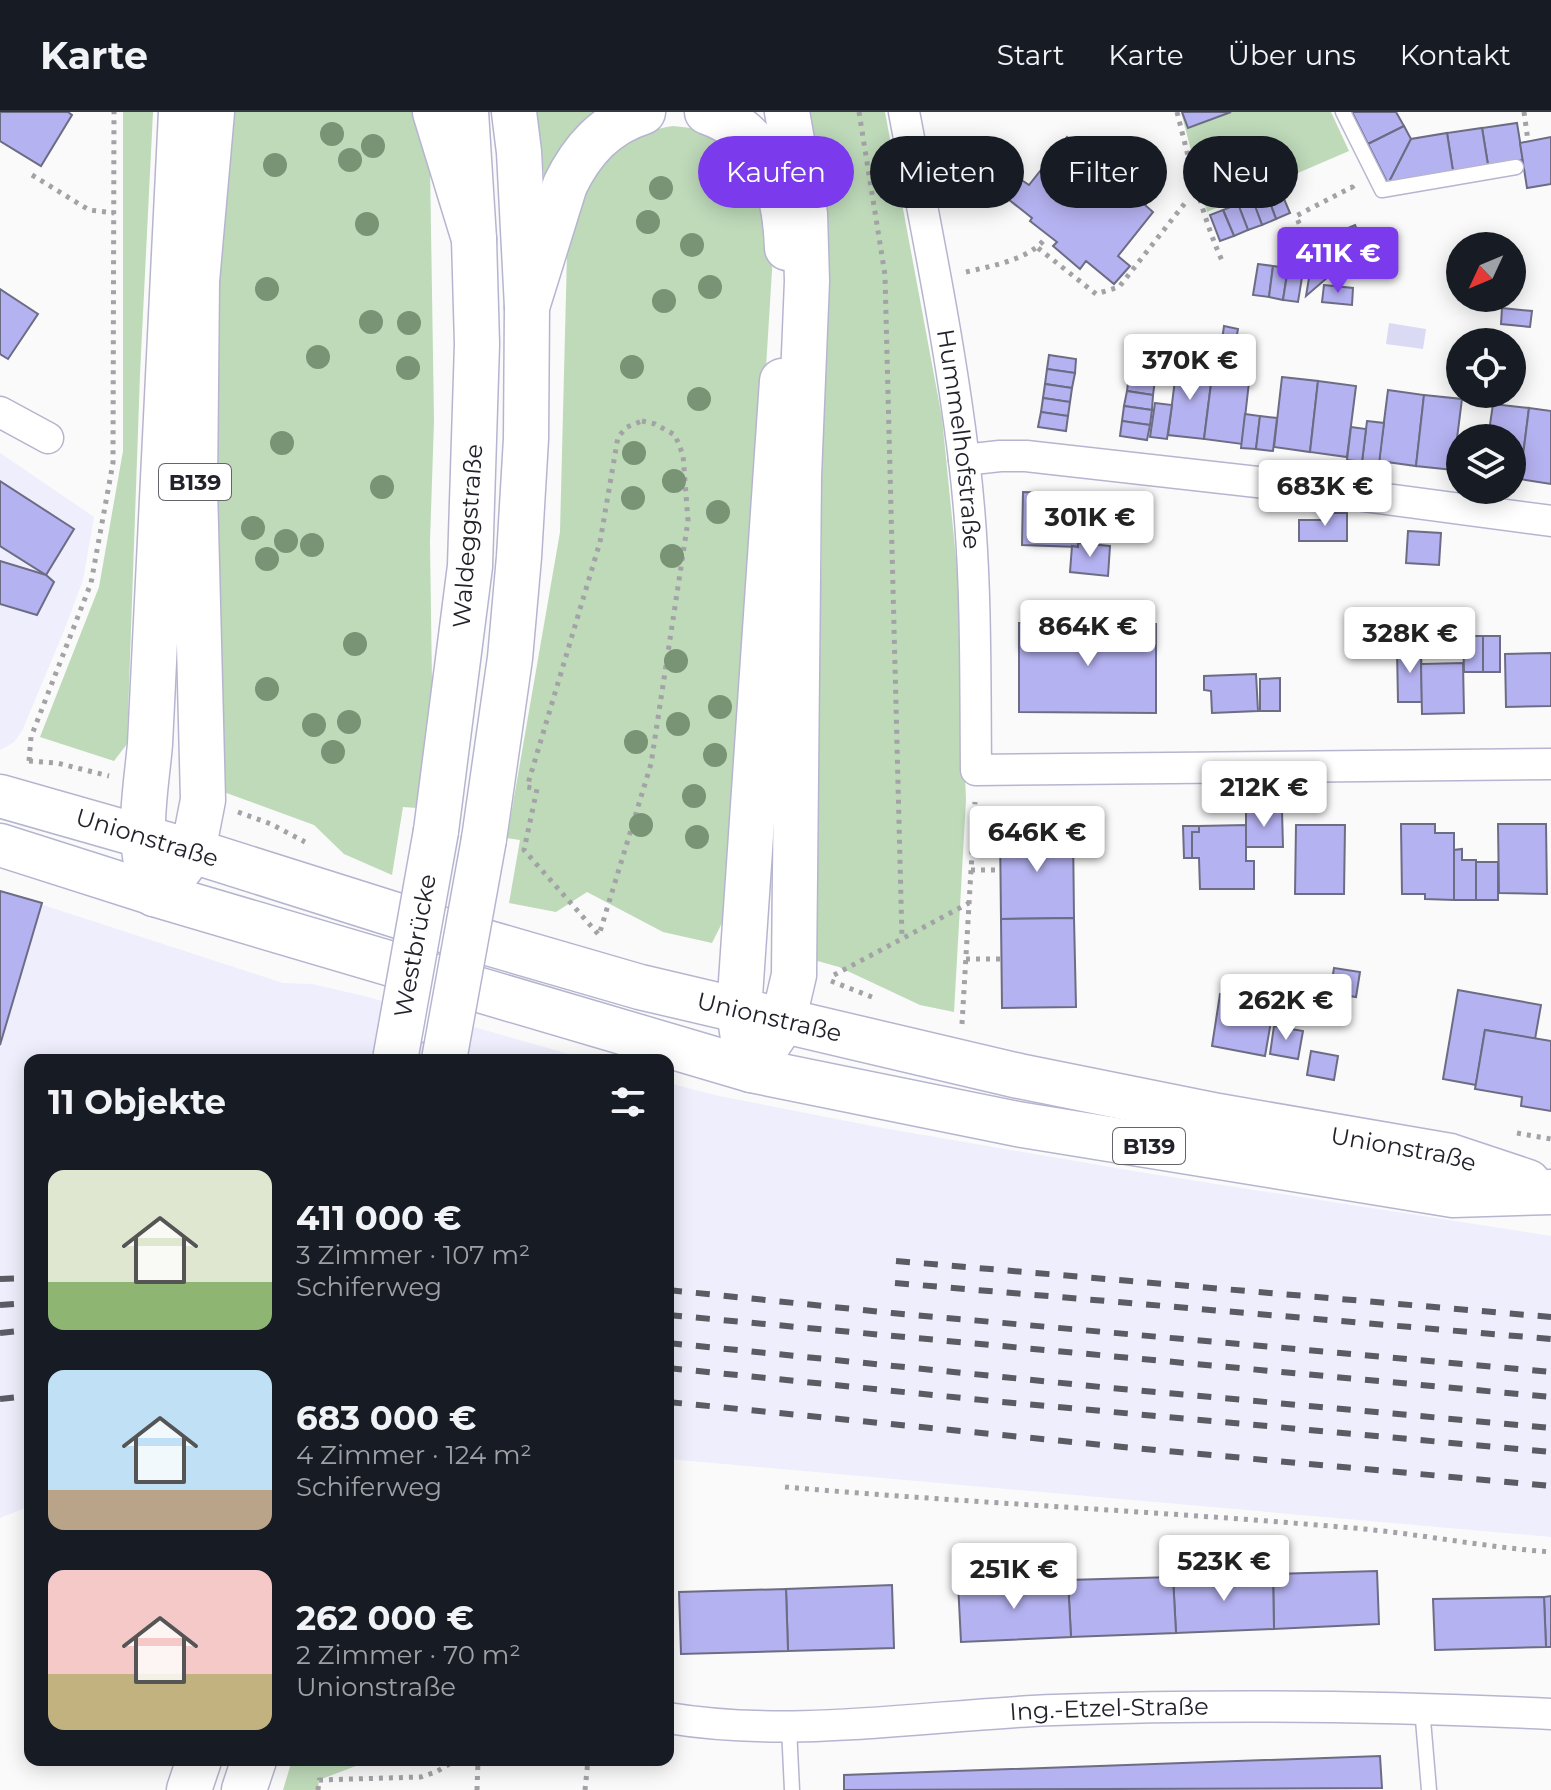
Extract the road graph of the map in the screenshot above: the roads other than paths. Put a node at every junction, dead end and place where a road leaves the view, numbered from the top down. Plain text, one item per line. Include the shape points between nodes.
1 (181, 112) edge
2 (212, 112) edge
3 (435, 112) edge
4 (466, 112) edge
5 (514, 112) edge
6 (643, 112) edge
7 (707, 112) edge
8 (787, 112) edge
9 (904, 112) edge
10 (1343, 112) edge
11 (1516, 167) dead end
12 (474, 239) junction
13 (527, 307) junction
14 (0, 412) edge
15 (48, 438) dead end
16 (964, 460) junction
17 (1551, 521) edge
18 (1551, 764) edge
19 (0, 796) edge
20 (436, 831) joint
21 (141, 835) junction
22 (0, 845) edge
23 (193, 851) junction
24 (154, 894) junction
25 (436, 976) junction
26 (739, 1011) junction
27 (783, 1022) junction
28 (420, 1052) edge
29 (751, 1070) junction
30 (1551, 1191) edge
31 (1422, 1708) junction
32 (1551, 1714) edge
33 (674, 1719) edge
34 (789, 1728) junction
35 (197, 1766) edge
36 (252, 1766) edge
37 (189, 1790) edge
38 (244, 1790) edge
39 (792, 1790) edge
40 (1429, 1790) edge

1 - 21 main road
2 - 23 main road, B139 via 197,281 195,487 203,800
3 - 12 main road
4 - 12 main road
5 - 13 main road
6 - 13 main road via 603,133 574,167
7 - 26 main road via 735,124 760,148 780,193 786,236 788,296
8 - 27 main road via 805,214 807,281 799,476 794,975
9 - 16 street, Hummelhofstraße
10 - 11 lane via 1382,190
12 - 20 main road, Waldeggstraße via 476,422 470,566
13 - 28 main road, Westbrücke, bridge via 526,439 510,658 484,839
14 - 15 street
16 - 17 street via 1026,456
16 - 18 street, Hummelhofstraße via 973,569 976,783
19 - 21 main road, Unionstraße
20 - 28 main road, Westbrücke, bridge
21 - 23 main road, Unionstraße
21 - 24 main road
22 - 24 main road, Unionstraße
23 - 24 main road, B139
23 - 26 main road, Unionstraße / B139 via 440,929
24 - 25 main road, Unionstraße / B139
25 - 28 lane
25 - 29 main road, Unionstraße / B139
26 - 27 main road, Unionstraße / B139
26 - 29 main road
27 - 29 main road
27 - 30 main road, Unionstraße / B139 via 1218,1116 1450,1156
29 - 30 main road, Unionstraße / B139 via 1017,1124 1453,1195
31 - 32 street, Ing.-Etzel-Straße
31 - 34 street, Ing.-Etzel-Straße via 1054,1710
31 - 40 lane
33 - 34 street, Ing.-Etzel-Straße
34 - 39 lane
35 - 37 main road
36 - 38 main road

